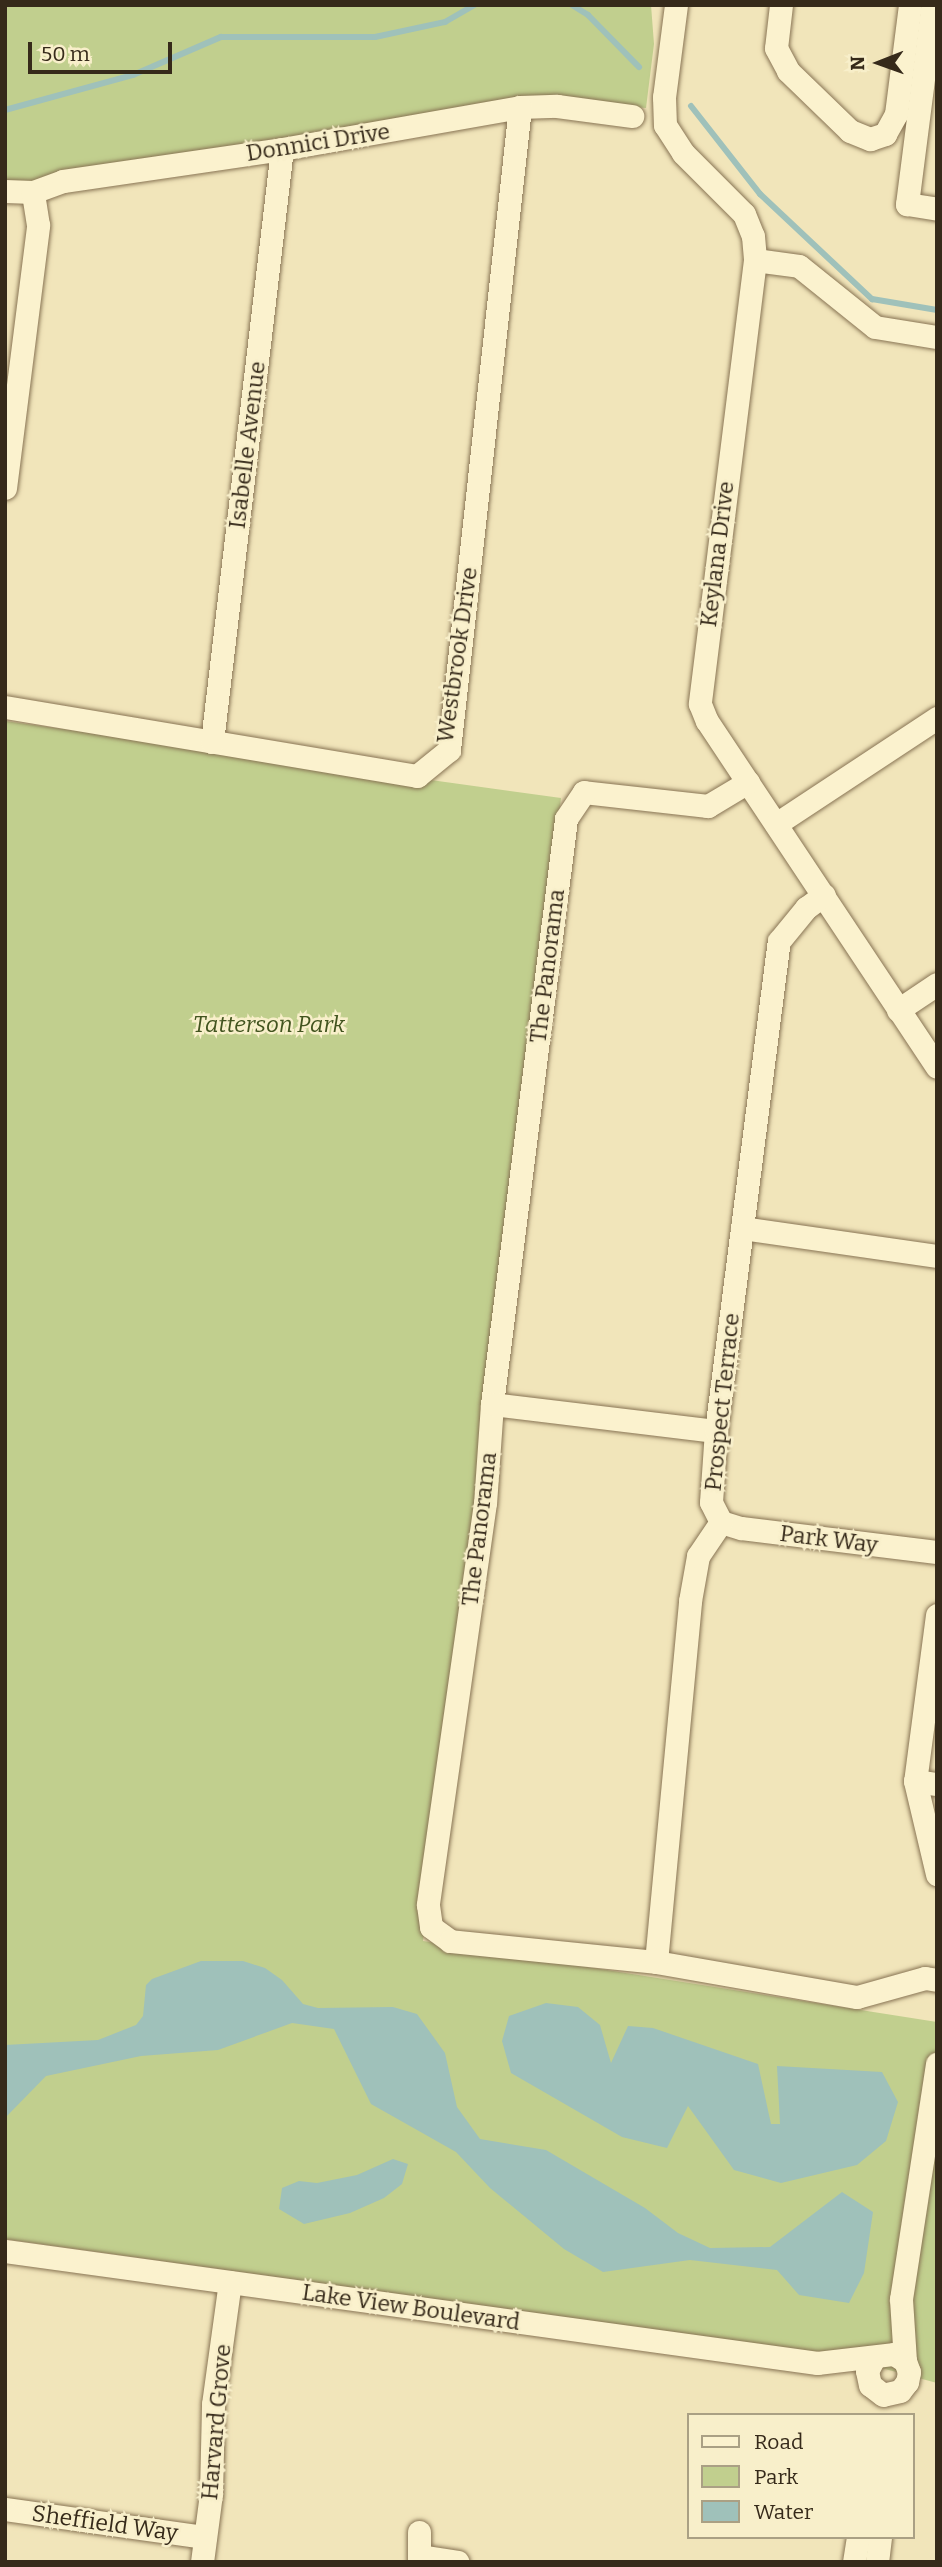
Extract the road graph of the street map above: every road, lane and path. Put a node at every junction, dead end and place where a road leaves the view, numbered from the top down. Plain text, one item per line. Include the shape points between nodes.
1 (676, 5) edge
2 (781, 5) edge
3 (923, 7) edge
4 (520, 107) junction
5 (632, 116) dead end
6 (282, 149) junction
7 (5, 191) edge
8 (33, 192) junction
9 (937, 209) edge
10 (755, 260) junction
11 (937, 337) edge
12 (5, 488) edge
13 (5, 707) edge
14 (937, 718) edge
15 (212, 742) junction
16 (748, 782) junction
17 (776, 824) junction
18 (824, 895) junction
19 (937, 984) edge
20 (898, 1010) junction
21 (928, 1036) edge
22 (937, 1067) edge
23 (742, 1228) junction
24 (937, 1256) edge
25 (492, 1404) junction
26 (716, 1431) junction
27 (721, 1522) junction
28 (937, 1552) edge
29 (937, 1615) edge
30 (926, 1782) edge
31 (937, 1874) edge
32 (656, 1962) junction
33 (937, 1980) edge
34 (937, 2064) edge
35 (5, 2250) edge
36 (230, 2282) junction
37 (901, 2299) junction
38 (875, 2357) junction
39 (905, 2361) junction
40 (817, 2363) junction
41 (871, 2387) junction
42 (900, 2391) junction
43 (874, 2413) edge
44 (895, 2413) edge
45 (5, 2509) edge
46 (419, 2532) dead end
47 (205, 2537) junction
48 (858, 2539) edge
49 (880, 2539) edge
50 (420, 2559) edge
51 (202, 2562) edge
52 (458, 2562) edge
53 (854, 2562) edge
54 (877, 2562) edge

1 - 10 street, Keylana Drive via 664,97 666,125 682,153 744,214
2 - 3 street via 776,48 788,71 850,131 870,139 886,134 896,114
3 - 9 street via 907,204
4 - 5 street, Donnici Drive via 557,106
4 - 6 street, Donnici Drive
4 - 15 street, Westbrook Drive via 449,750 417,776
6 - 8 street, Donnici Drive via 63,181
6 - 15 street, Isabelle Avenue
7 - 8 street, Donnici Drive
8 - 12 street via 38,225
10 - 11 street via 799,266 874,327
10 - 16 street, Keylana Drive via 700,704
13 - 15 street, Westbrook Drive
14 - 17 street
16 - 17 street, Keylana Drive
16 - 25 street, The Panorama via 708,806 584,792 566,819
17 - 18 street, Keylana Drive
18 - 20 street, Keylana Drive
18 - 23 street, Prospect Terrace via 806,908 779,941
19 - 20 street
20 - 21 street, Keylana Drive
21 - 22 street, Keylana Drive
23 - 24 street
23 - 26 street, Prospect Terrace
25 - 26 street
25 - 32 street, The Panorama via 485,1503 428,1905 431,1927 450,1941
26 - 27 street, Prospect Terrace via 711,1502
27 - 28 street, Park Way
27 - 32 street, Prospect Terrace via 698,1556 690,1601
29 - 30 street
30 - 31 street
32 - 33 street, The Panorama via 857,1997 925,1978
34 - 37 street
35 - 36 street, Lake View Boulevard
36 - 40 street, Lake View Boulevard
36 - 47 street, Harvard Grove via 213,2404
37 - 38 street
37 - 39 street
38 - 39 street via 894,2354
38 - 40 street, Lake View Boulevard
38 - 41 street via 867,2371
39 - 42 street via 908,2377
40 - 41 street, Lake View Boulevard
41 - 42 street via 889,2395
41 - 43 street
42 - 44 street
45 - 47 street, Sheffield Way
46 - 50 street
47 - 51 street, Harvard Grove
48 - 53 street
49 - 54 street
50 - 52 street

